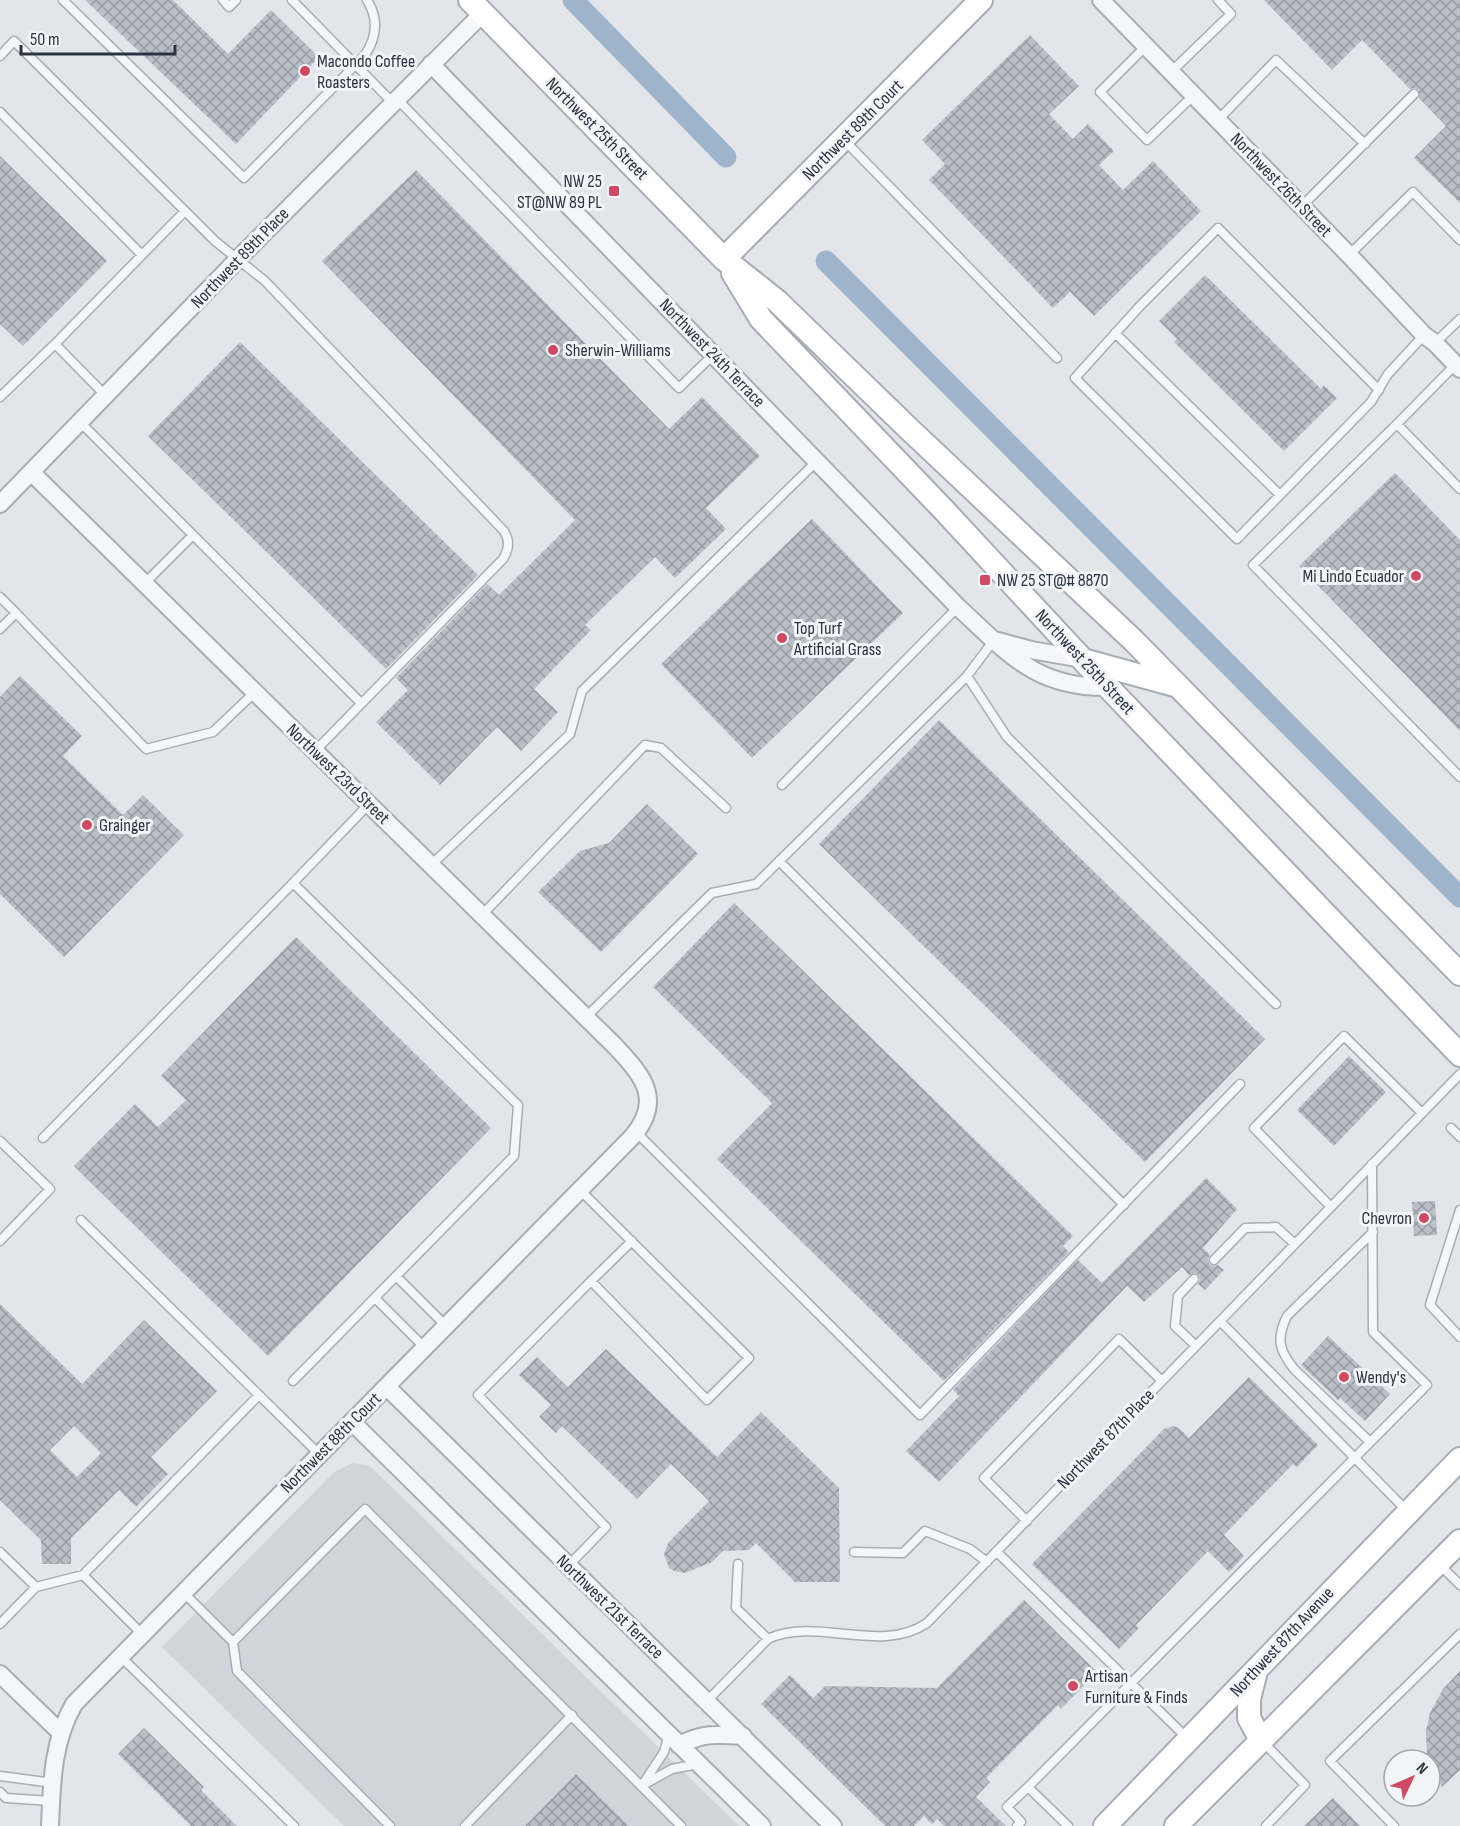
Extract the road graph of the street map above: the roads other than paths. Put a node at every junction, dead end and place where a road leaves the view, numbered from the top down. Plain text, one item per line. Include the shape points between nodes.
1 (63, 0) edge
2 (223, 0) edge
3 (236, 0) edge
4 (292, 0) edge
5 (367, 0) edge
6 (981, 0) edge
7 (1101, 0) edge
8 (1218, 0) edge
9 (476, 7) edge
10 (1146, 46) junction
11 (0, 56) edge
12 (431, 64) junction
13 (356, 66) junction
14 (1172, 72) junction
15 (1414, 94) dead end
16 (1194, 95) junction
17 (395, 101) junction
18 (0, 112) edge
19 (1218, 120) junction
20 (843, 140) junction
21 (1365, 144) junction
22 (1302, 206) junction
23 (185, 212) junction
24 (1460, 240) edge
25 (142, 255) junction
26 (1349, 255) junction
27 (238, 259) junction
28 (724, 259) junction
29 (1460, 319) edge
30 (1115, 333) junction
31 (1429, 339) junction
32 (55, 344) junction
33 (713, 355) junction
34 (1057, 358) dead end
35 (1458, 366) edge
36 (1379, 390) junction
37 (106, 396) junction
38 (0, 397) edge
39 (80, 422) junction
40 (1397, 424) junction
41 (817, 461) junction
42 (31, 472) junction
43 (1460, 489) edge
44 (1280, 495) junction
45 (0, 504) edge
46 (193, 535) junction
47 (144, 584) junction
48 (0, 597) edge
49 (958, 607) junction
50 (16, 613) junction
51 (0, 629) edge
52 (994, 640) junction
53 (1083, 660) junction
54 (967, 676) junction
55 (1108, 687) junction
56 (1180, 687) junction
57 (255, 693) junction
58 (361, 703) junction
59 (315, 752) junction
60 (1460, 777) edge
61 (782, 785) dead end
62 (369, 804) junction
63 (726, 808) dead end
64 (779, 861) junction
65 (431, 865) junction
66 (293, 883) junction
67 (482, 915) junction
68 (1460, 974) edge
69 (1276, 1004) dead end
70 (586, 1017) junction
71 (1460, 1055) edge
72 (1460, 1074) edge
73 (642, 1079) joint
74 (1240, 1084) dead end
75 (1422, 1113) junction
76 (1451, 1128) dead end
77 (636, 1132) junction
78 (1460, 1137) edge
79 (43, 1138) dead end
80 (0, 1141) edge
81 (1372, 1164) junction
82 (579, 1189) junction
83 (1124, 1205) junction
84 (1330, 1207) junction
85 (1460, 1210) edge
86 (81, 1220) dead end
87 (1373, 1232) junction
88 (0, 1241) edge
89 (632, 1241) junction
90 (1295, 1244) junction
91 (1214, 1260) dead end
92 (397, 1277) junction
93 (1194, 1279) dead end
94 (591, 1281) junction
95 (375, 1298) junction
96 (1220, 1321) junction
97 (446, 1326) junction
98 (1460, 1337) edge
99 (1196, 1346) junction
100 (425, 1348) junction
101 (1162, 1381) junction
102 (292, 1382) dead end
103 (387, 1387) junction
104 (259, 1395) junction
105 (352, 1422) junction
106 (1370, 1443) junction
107 (320, 1455) junction
108 (1354, 1458) junction
109 (1460, 1459) edge
110 (1408, 1512) junction
111 (1027, 1521) junction
112 (1460, 1541) edge
113 (0, 1552) edge
114 (854, 1552) dead end
115 (997, 1552) junction
116 (987, 1562) junction
117 (1439, 1563) junction
118 (738, 1564) dead end
119 (568, 1566) junction
120 (83, 1575) junction
121 (1460, 1585) edge
122 (36, 1587) junction
123 (183, 1592) junction
124 (0, 1624) edge
125 (142, 1634) junction
126 (1460, 1634) edge
127 (768, 1639) junction
128 (233, 1642) junction
129 (120, 1656) junction
130 (1256, 1670) junction
131 (0, 1674) edge
132 (1132, 1683) junction
133 (707, 1701) junction
134 (572, 1715) junction
135 (60, 1732) junction
136 (742, 1736) junction
137 (674, 1740) junction
138 (1189, 1740) junction
139 (1261, 1740) junction
140 (699, 1764) junction
141 (0, 1776) edge
142 (52, 1783) junction
143 (641, 1786) junction
144 (1028, 1787) junction
145 (0, 1792) edge
146 (51, 1801) junction
147 (50, 1826) edge
148 (294, 1826) edge
149 (390, 1826) edge
150 (465, 1826) edge
151 (681, 1826) edge
152 (762, 1826) edge
153 (834, 1826) edge
154 (1017, 1826) edge
155 (1068, 1826) edge
156 (1105, 1826) edge
157 (1176, 1826) edge
158 (1266, 1826) edge
159 (1394, 1826) edge

1 - 13 lane via 244,178
2 - 3 lane via 229,7
4 - 13 lane
5 - 13 lane via 376,20 375,33 372,45
6 - 20 main road, Northwest 89th Court
7 - 10 street, Northwest 26th Street
8 - 14 lane via 1231,14
9 - 12 street, Northwest 89th Place
9 - 28 main road, Northwest 25th Street
10 - 14 street, Northwest 26th Street
10 - 16 lane via 1100,92 1147,140
11 - 23 lane via 14,41
12 - 17 street, Northwest 89th Place
12 - 33 street, Northwest 24th Terrace
13 - 17 lane
14 - 16 street, Northwest 26th Street
15 - 21 lane
16 - 19 street, Northwest 26th Street
17 - 27 street, Northwest 89th Place
17 - 33 lane via 680,388
18 - 25 lane
19 - 21 lane via 1276,60
19 - 22 street, Northwest 26th Street
20 - 28 main road, Northwest 89th Court
20 - 34 lane
21 - 22 lane
22 - 26 street, Northwest 26th Street
23 - 25 lane
23 - 27 lane
24 - 26 lane via 1413,192
25 - 32 lane
26 - 31 street, Northwest 26th Street
27 - 37 street, Northwest 89th Place
27 - 58 lane via 265,281 508,538 503,559
28 - 53 main road, Northwest 25th Street via 761,319
28 - 56 main road, Northwest 25th Street via 777,301
29 - 31 lane
30 - 36 lane via 1218,228
30 - 44 lane
30 - 44 lane via 1075,378 1237,539
31 - 35 street, Northwest 26th Street
31 - 36 lane via 1388,374
32 - 37 lane
32 - 38 lane
33 - 41 street, Northwest 24th Terrace
35 - 40 lane
36 - 44 lane
37 - 39 street, Northwest 89th Place
39 - 42 street, Northwest 89th Place
39 - 46 lane
40 - 43 lane
40 - 60 lane via 1253,565
41 - 49 street, Northwest 24th Terrace
41 - 65 lane via 582,691 570,734
42 - 45 street, Northwest 89th Place
42 - 47 street, Northwest 23rd Street
46 - 47 lane
46 - 58 lane
47 - 57 street, Northwest 23rd Street
48 - 50 lane
49 - 52 street, Northwest 24th Terrace
49 - 61 lane
50 - 51 lane
50 - 57 lane via 146,749 213,732
52 - 53 street, Northwest 24th Terrace
52 - 54 lane
52 - 55 street, Northwest 24th Terrace via 1018,661 1047,678 1084,687
53 - 55 main road, Northwest 25th Street
53 - 56 main road
54 - 64 lane
54 - 69 lane via 1007,737
55 - 71 main road, Northwest 25th Street
56 - 68 main road, Northwest 25th Street
57 - 59 street, Northwest 23rd Street
58 - 59 lane
59 - 62 street, Northwest 23rd Street
62 - 65 street, Northwest 23rd Street
62 - 66 lane
63 - 67 lane via 662,748 645,745
64 - 70 lane via 756,884 712,893
64 - 83 lane
65 - 67 street, Northwest 23rd Street
66 - 79 lane
66 - 92 lane via 518,1105 514,1156
67 - 70 street, Northwest 23rd Street
70 - 73 street, Northwest 23rd Street
72 - 75 lane, Northwest 87th Place
73 - 77 street, Northwest 88th Court via 649,1104
74 - 83 lane
75 - 81 lane, Northwest 87th Place
75 - 84 lane via 1344,1036 1254,1128
76 - 78 lane
77 - 82 street, Northwest 88th Court
77 - 83 lane via 920,1415
80 - 88 lane via 50,1189
81 - 84 lane, Northwest 87th Place
81 - 87 lane
82 - 89 lane
82 - 97 street, Northwest 88th Court
84 - 90 lane, Northwest 87th Place
85 - 98 lane via 1430,1305
86 - 104 lane
87 - 106 lane via 1373,1332 1426,1385
87 - 106 lane via 1287,1316 1280,1344 1294,1369
89 - 94 lane
89 - 94 lane via 749,1358 707,1400
90 - 91 lane via 1276,1227 1245,1228
90 - 96 lane, Northwest 87th Place
92 - 95 lane
92 - 97 lane
93 - 99 lane via 1178,1296 1175,1326
94 - 119 lane via 477,1395 606,1527
95 - 100 lane
95 - 102 lane
96 - 99 lane, Northwest 87th Place
96 - 108 lane
97 - 100 street, Northwest 88th Court
99 - 101 lane, Northwest 87th Place
100 - 103 street, Northwest 88th Court
101 - 111 lane, Northwest 87th Place
101 - 111 lane via 1119,1339 984,1478
103 - 105 street, Northwest 88th Court
103 - 119 street, Northwest 21st Terrace
104 - 107 lane
104 - 120 lane
105 - 107 street, Northwest 88th Court
105 - 137 street
106 - 108 lane
107 - 123 street, Northwest 88th Court
108 - 110 lane
108 - 132 lane
109 - 110 main road, Northwest 87th Avenue
110 - 130 main road, Northwest 87th Avenue
111 - 115 lane, Northwest 87th Place
112 - 117 main road
113 - 122 lane
114 - 116 lane via 903,1553 925,1531 970,1549
115 - 116 lane, Northwest 87th Place
115 - 132 lane
116 - 127 lane, Northwest 87th Place via 927,1623 903,1635 792,1632
117 - 121 lane
117 - 139 main road
118 - 127 lane via 736,1608
119 - 133 street, Northwest 21st Terrace
120 - 122 lane
120 - 125 lane
122 - 124 lane
123 - 125 street, Northwest 88th Court
123 - 128 lane
125 - 129 street, Northwest 88th Court
126 - 159 lane via 1330,1761
127 - 133 lane
128 - 134 lane via 365,1509
128 - 149 lane via 237,1671
129 - 135 street, Northwest 88th Court via 74,1704
129 - 148 lane
130 - 138 main road, Northwest 87th Avenue
130 - 139 main road via 1249,1718
131 - 135 street
132 - 138 lane
132 - 144 lane
133 - 136 street, Northwest 21st Terrace
134 - 143 lane
134 - 150 lane
135 - 142 street, Northwest 88th Court
136 - 137 street via 712,1734
136 - 153 street, Northwest 21st Terrace
137 - 140 street
137 - 143 lane
138 - 156 main road, Northwest 87th Avenue
139 - 157 main road
139 - 158 lane via 1305,1785
140 - 143 lane via 672,1769
140 - 152 street
141 - 142 lane
142 - 146 street, Northwest 88th Court
143 - 151 lane
144 - 154 lane via 1007,1807 1021,1822
144 - 155 lane
145 - 146 lane via 6,1798
146 - 147 street, Northwest 88th Court

